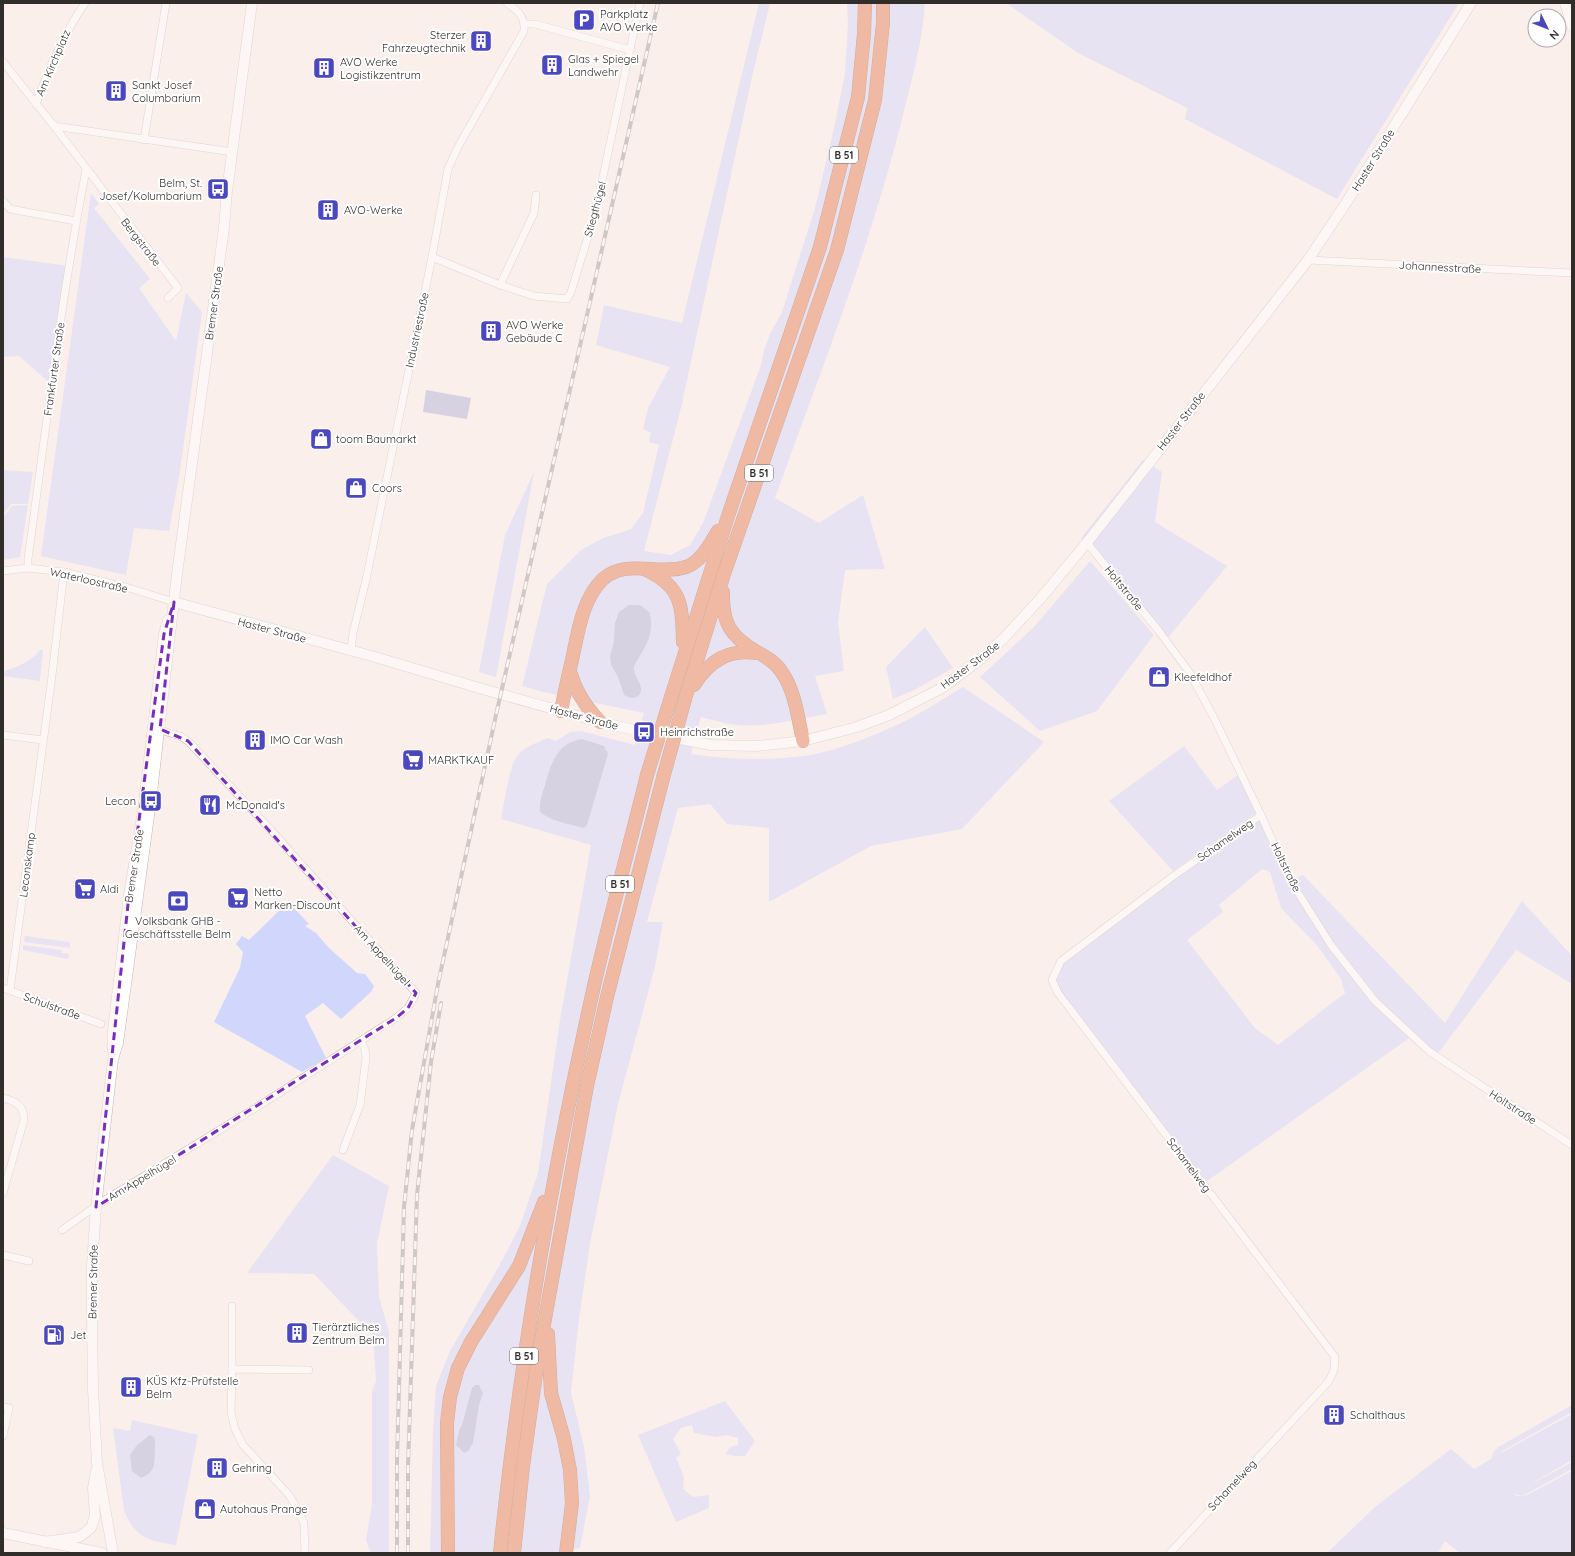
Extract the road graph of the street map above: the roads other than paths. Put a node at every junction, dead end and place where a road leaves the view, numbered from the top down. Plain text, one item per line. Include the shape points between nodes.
1 (85, 3) edge
2 (166, 3) edge
3 (252, 3) edge
4 (507, 3) edge
5 (640, 3) edge
6 (865, 3) edge
7 (883, 3) edge
8 (1471, 3) edge
9 (1565, 3) edge
10 (525, 24) junction
11 (1572, 26) edge
12 (630, 50) junction
13 (3, 62) edge
14 (36, 104) junction
15 (54, 126) junction
16 (144, 140) junction
17 (233, 152) junction
18 (86, 170) junction
19 (536, 195) dead end
20 (3, 201) edge
21 (76, 221) junction
22 (432, 257) junction
23 (1308, 260) junction
24 (1572, 274) edge
25 (500, 285) junction
26 (168, 298) dead end
27 (729, 513) junction
28 (1087, 543) junction
29 (28, 568) junction
30 (643, 568) junction
31 (3, 571) edge
32 (64, 572) junction
33 (724, 574) junction
34 (174, 602) junction
35 (351, 651) junction
36 (684, 653) junction
37 (761, 654) junction
38 (570, 670) junction
39 (685, 699) junction
40 (561, 711) junction
41 (600, 722) junction
42 (160, 730) junction
43 (3, 735) edge
44 (42, 740) junction
45 (803, 741) junction
46 (1262, 815) junction
47 (7, 989) edge
48 (101, 1024) dead end
49 (361, 1041) junction
50 (114, 1059) junction
51 (3, 1098) edge
52 (1572, 1145) edge
53 (343, 1150) dead end
54 (558, 1163) junction
55 (3, 1193) edge
56 (96, 1207) junction
57 (62, 1230) dead end
58 (3, 1255) edge
59 (30, 1261) dead end
60 (232, 1306) dead end
61 (546, 1316) junction
62 (232, 1369) junction
63 (309, 1370) dead end
64 (3, 1407) edge
65 (3, 1436) edge
66 (97, 1463) junction
67 (3, 1533) edge
68 (44, 1542) junction
69 (500, 1551) edge
70 (514, 1552) edge
71 (102, 1553) edge
72 (113, 1553) edge
73 (305, 1553) edge
74 (448, 1553) edge
75 (566, 1553) edge
76 (1170, 1553) edge

1 - 14 street, Am Kirchplatz via 70,24 54,56
2 - 16 street
3 - 17 street, Bremer Straße
4 - 10 street via 523,17
5 - 12 street, Stiegthügel
6 - 27 highway, B 51 via 858,97 820,247
7 - 33 highway, B 51 via 875,100 837,250
8 - 23 street, Haster Straße
9 - 11 street
10 - 12 street via 535,24
10 - 22 street, Industriestraße via 520,40 448,169
12 - 25 street, Stiegthügel via 595,214 571,292 567,299 534,296
13 - 14 street, Bergstraße
14 - 15 street, Bergstraße
15 - 16 street
15 - 18 street, Bergstraße
16 - 17 street
17 - 34 street, Bremer Straße
18 - 21 street, Frankfurter Straße
18 - 26 street, Bergstraße via 178,288
19 - 25 street via 534,213
20 - 21 street via 10,209
21 - 29 street, Frankfurter Straße
22 - 25 street, Stiegthügel
22 - 35 street, Industriestraße
23 - 24 street, Johannesstraße
23 - 28 street, Haster Straße
27 - 30 highway via 702,555 686,567
27 - 36 highway, B 51
28 - 45 street, Haster Straße via 1002,640 942,688 889,715 857,727
28 - 46 street, Holtstraße via 1158,630 1190,674
29 - 31 street, Waterloostraße
29 - 32 street, Waterloostraße
30 - 36 highway via 658,575 678,597 683,613
30 - 38 highway via 616,571 604,579 591,594 581,622
32 - 34 street, Waterloostraße
32 - 44 street, Leconskamp
33 - 37 highway via 725,621 745,645
33 - 39 highway, B 51
34 - 35 street, Haster Straße
34 - 42 street, Bremer Straße
34 - 50 street, Bremer Straße via 164,634 141,826 131,882 116,998 112,1042
35 - 40 street, Haster Straße
36 - 54 highway, B 51, bridge via 647,775 592,993
37 - 39 highway via 747,652 718,659 703,671
37 - 45 highway via 781,671 791,691
38 - 40 highway
38 - 41 highway via 573,683 582,699
39 - 61 highway, B 51, bridge via 600,1027
40 - 41 street, Haster Straße
41 - 45 street, Haster Straße via 711,745 756,746
42 - 49 street, Am Appelhügel via 188,741 416,993 408,1008
42 - 50 street, Bremer Straße
43 - 44 street
44 - 47 street, Leconskamp
46 - 52 street, Holtstraße via 1290,880 1331,945 1375,1002 1430,1052
46 - 76 street, Schamelweg via 1172,877 1061,961 1052,980 1058,993 1335,1358 1334,1370 1329,1381
47 - 48 street, Schulstraße
49 - 53 street via 366,1058 360,1105
49 - 56 street, Am Appelhügel
50 - 56 street, Bremer Straße
51 - 55 street via 19,1105 24,1112 24,1120
54 - 69 highway, B 51 via 525,1349 509,1461
54 - 74 highway, B 51 via 519,1266 471,1342 458,1368 450,1397 447,1423
56 - 57 street, Am Appelhügel
56 - 66 street, Bremer Straße via 92,1315
58 - 59 street
60 - 62 street
61 - 70 highway, B 51 via 523,1466
61 - 75 highway, B 51 via 551,1393 570,1470 572,1503
62 - 63 street
62 - 73 street via 231,1413 234,1429 243,1445 289,1495 297,1508 304,1523
64 - 65 street via 9,1408
66 - 68 street via 93,1488 95,1516 91,1528 79,1537
66 - 72 street, Bremer Straße
67 - 68 street
68 - 71 street

